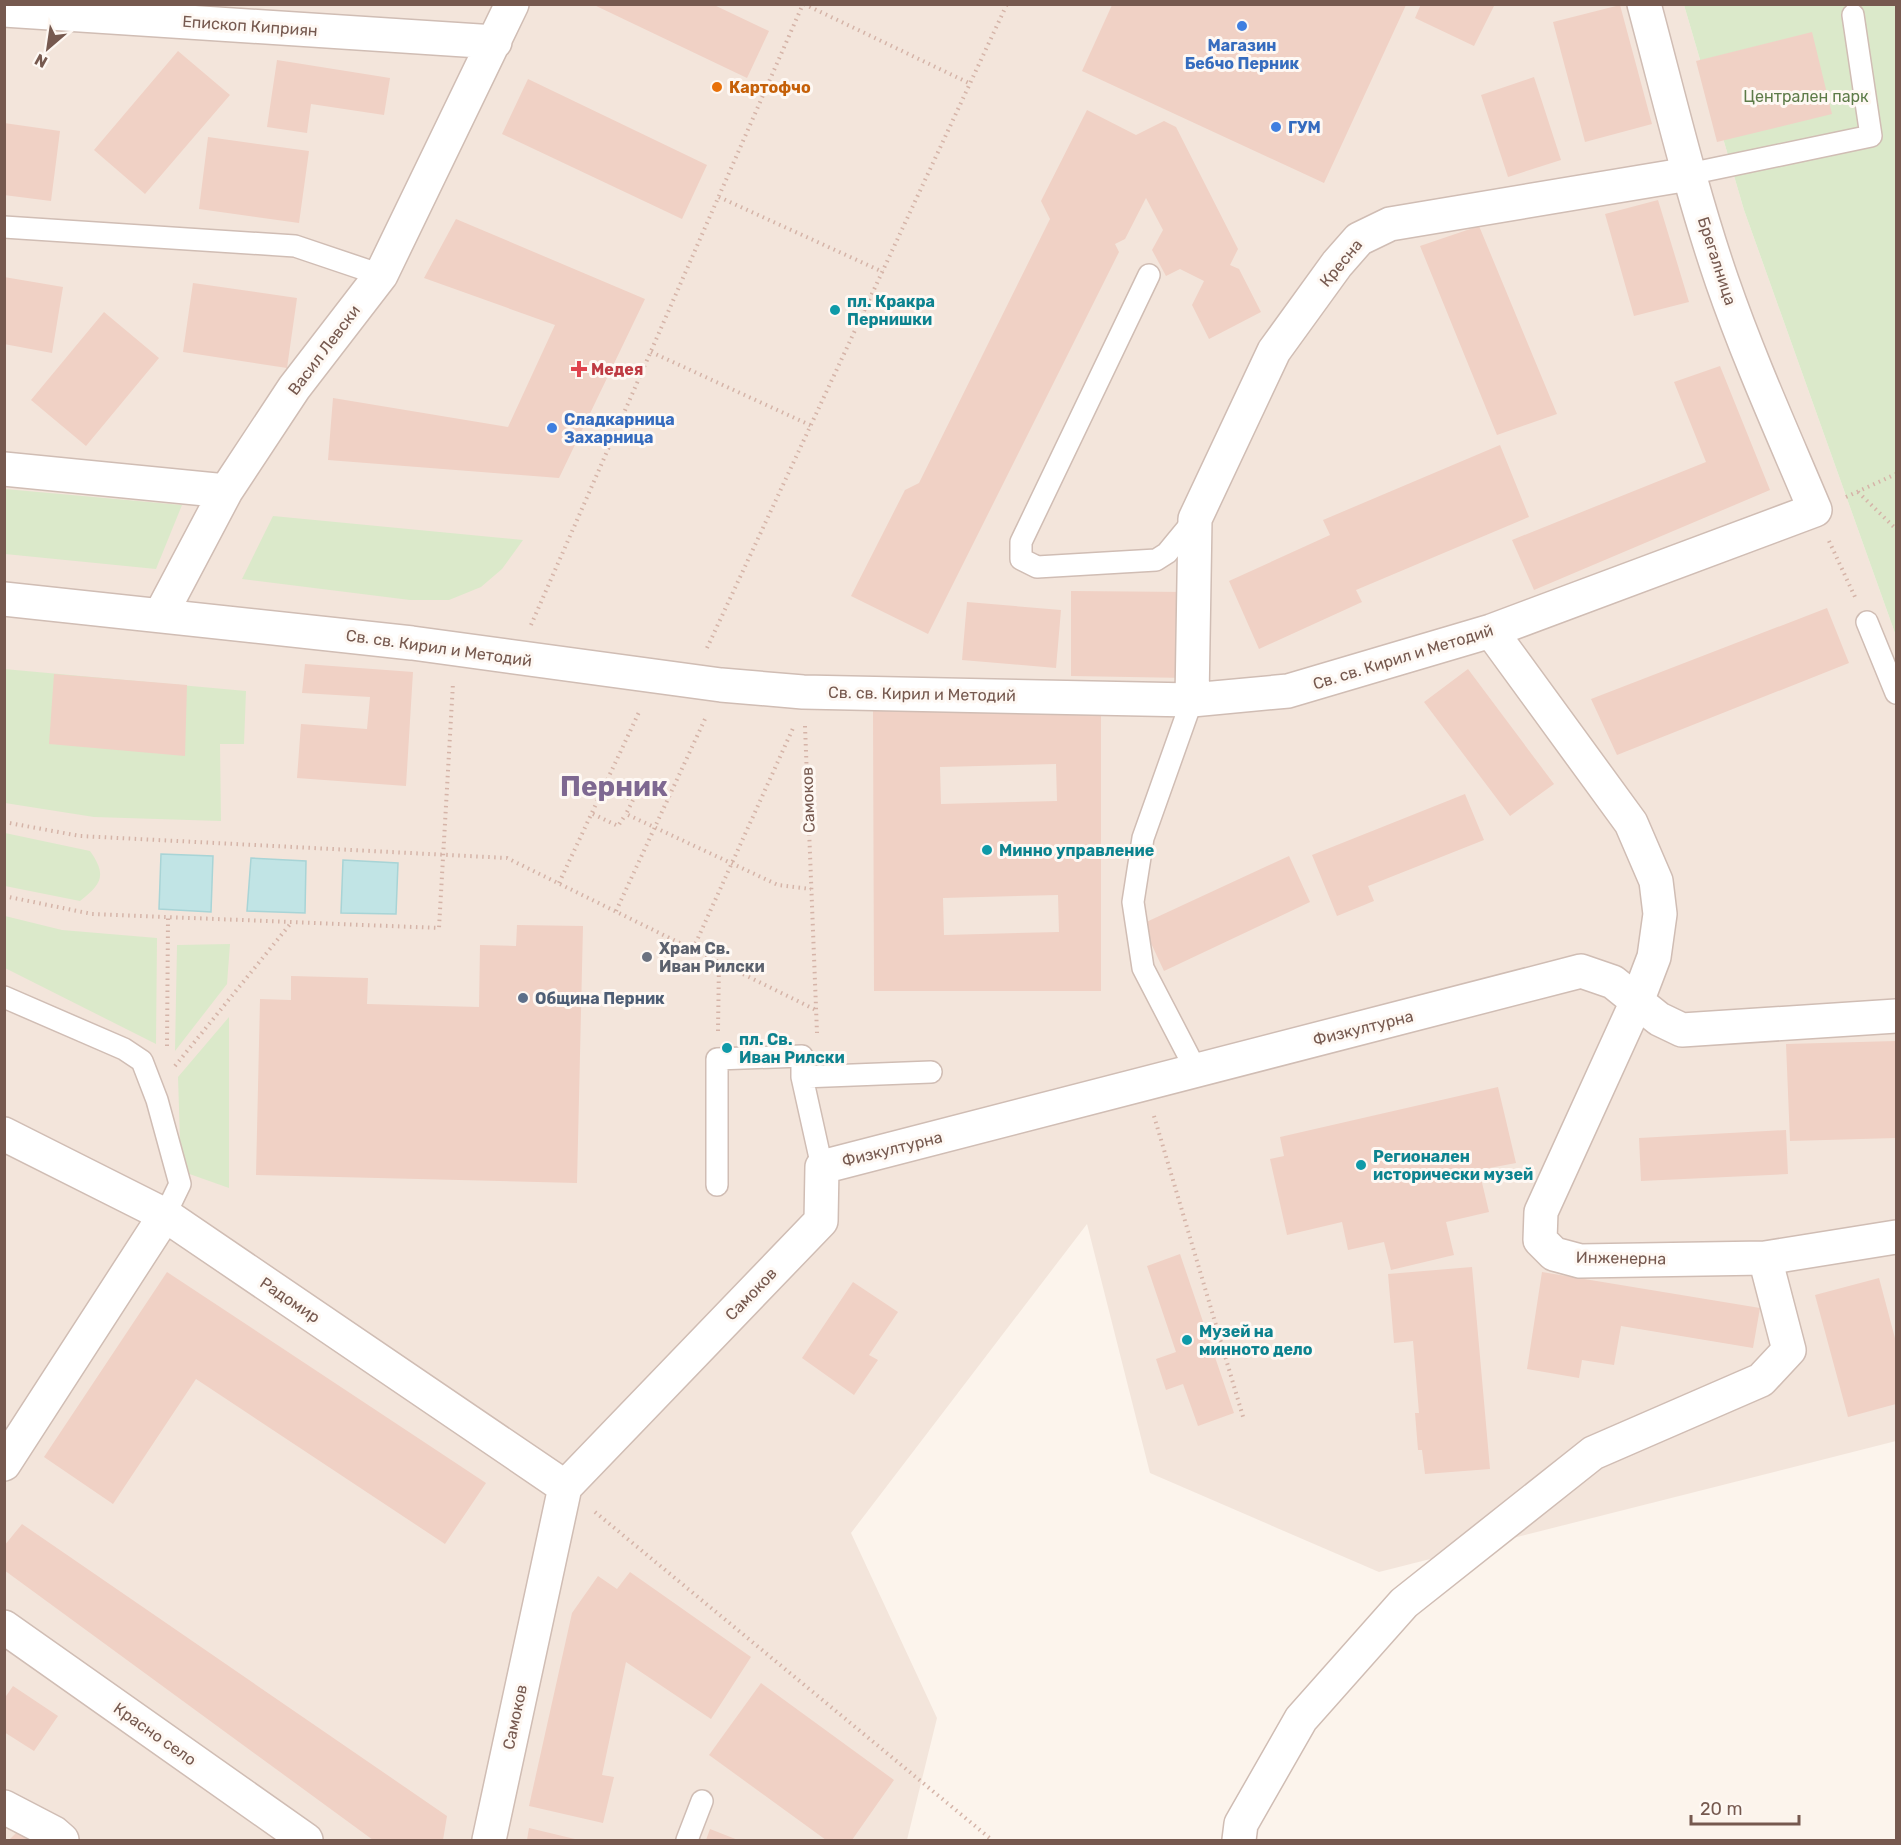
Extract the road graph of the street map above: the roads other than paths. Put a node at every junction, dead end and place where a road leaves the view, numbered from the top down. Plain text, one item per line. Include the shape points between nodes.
1 (512, 4) edge
2 (1644, 4) edge
3 (4, 10) edge
4 (1853, 15) dead end
5 (495, 42) junction
6 (1689, 174) junction
7 (4, 227) edge
8 (381, 275) junction
9 (1149, 275) dead end
10 (4, 469) edge
11 (226, 491) junction
12 (1815, 510) joint
13 (1195, 519) junction
14 (4, 599) edge
15 (161, 614) junction
16 (1867, 622) road end
17 (1491, 631) junction
18 (1896, 693) edge
19 (1192, 700) junction
20 (4, 997) edge
21 (1638, 999) junction
22 (1896, 1016) edge
23 (1196, 1070) junction
24 (931, 1072) dead end
25 (810, 1077) junction
26 (4, 1134) edge
27 (822, 1167) junction
28 (717, 1185) dead end
29 (165, 1215) junction
30 (1896, 1237) edge
31 (1765, 1258) junction
32 (4, 1464) edge
33 (565, 1487) junction
34 (4, 1627) edge
35 (702, 1801) dead end
36 (4, 1807) edge
37 (62, 1840) edge
38 (306, 1840) edge
39 (489, 1840) edge
40 (687, 1840) edge
41 (1239, 1840) edge

1 - 5 street, Васил Левски
2 - 6 street, Брегалница
3 - 5 street, Епископ Киприян
4 - 6 lane via 1871,136
5 - 8 street, Васил Левски
6 - 12 street, Брегалница via 1750,357
6 - 13 street, Кресна via 1390,224 1359,238 1274,351
7 - 8 lane via 295,246
8 - 11 street, Васил Левски via 294,388
9 - 13 lane via 1022,542 1021,560 1037,567 1156,560 1167,553
10 - 11 street
11 - 15 street, Васил Левски
12 - 17 street, Св. св. Кирил и Методий
13 - 19 street
14 - 15 street, Св. св. Кирил и Методий
15 - 19 street, Св. св. Кирил и Методий via 455,649 804,699
16 - 18 lane
17 - 19 street, Св. св. Кирил и Методий via 1288,691
17 - 21 street, Инженерна via 1631,823 1656,881 1660,914 1654,957
19 - 23 lane via 1143,837 1133,902 1143,968
20 - 29 lane via 124,1049 142,1061 180,1184
21 - 22 street, Физкултурна via 1659,1019 1682,1030
21 - 23 street, Физкултурна via 1613,982 1581,971
21 - 31 street, Инженерна via 1541,1212 1540,1240 1554,1254 1581,1261
23 - 27 street, Физкултурна
24 - 25 lane
25 - 27 lane
25 - 28 lane via 802,1056 717,1059
26 - 29 street, Радомир
27 - 33 street, Самоков via 821,1221
29 - 32 street
29 - 33 street, Радомир
30 - 31 street, Инженерна
31 - 41 street via 1789,1350 1761,1380 1593,1453 1404,1603 1301,1719 1241,1824
33 - 39 street, Самоков
34 - 38 street, Красно село
35 - 40 lane
36 - 37 street

